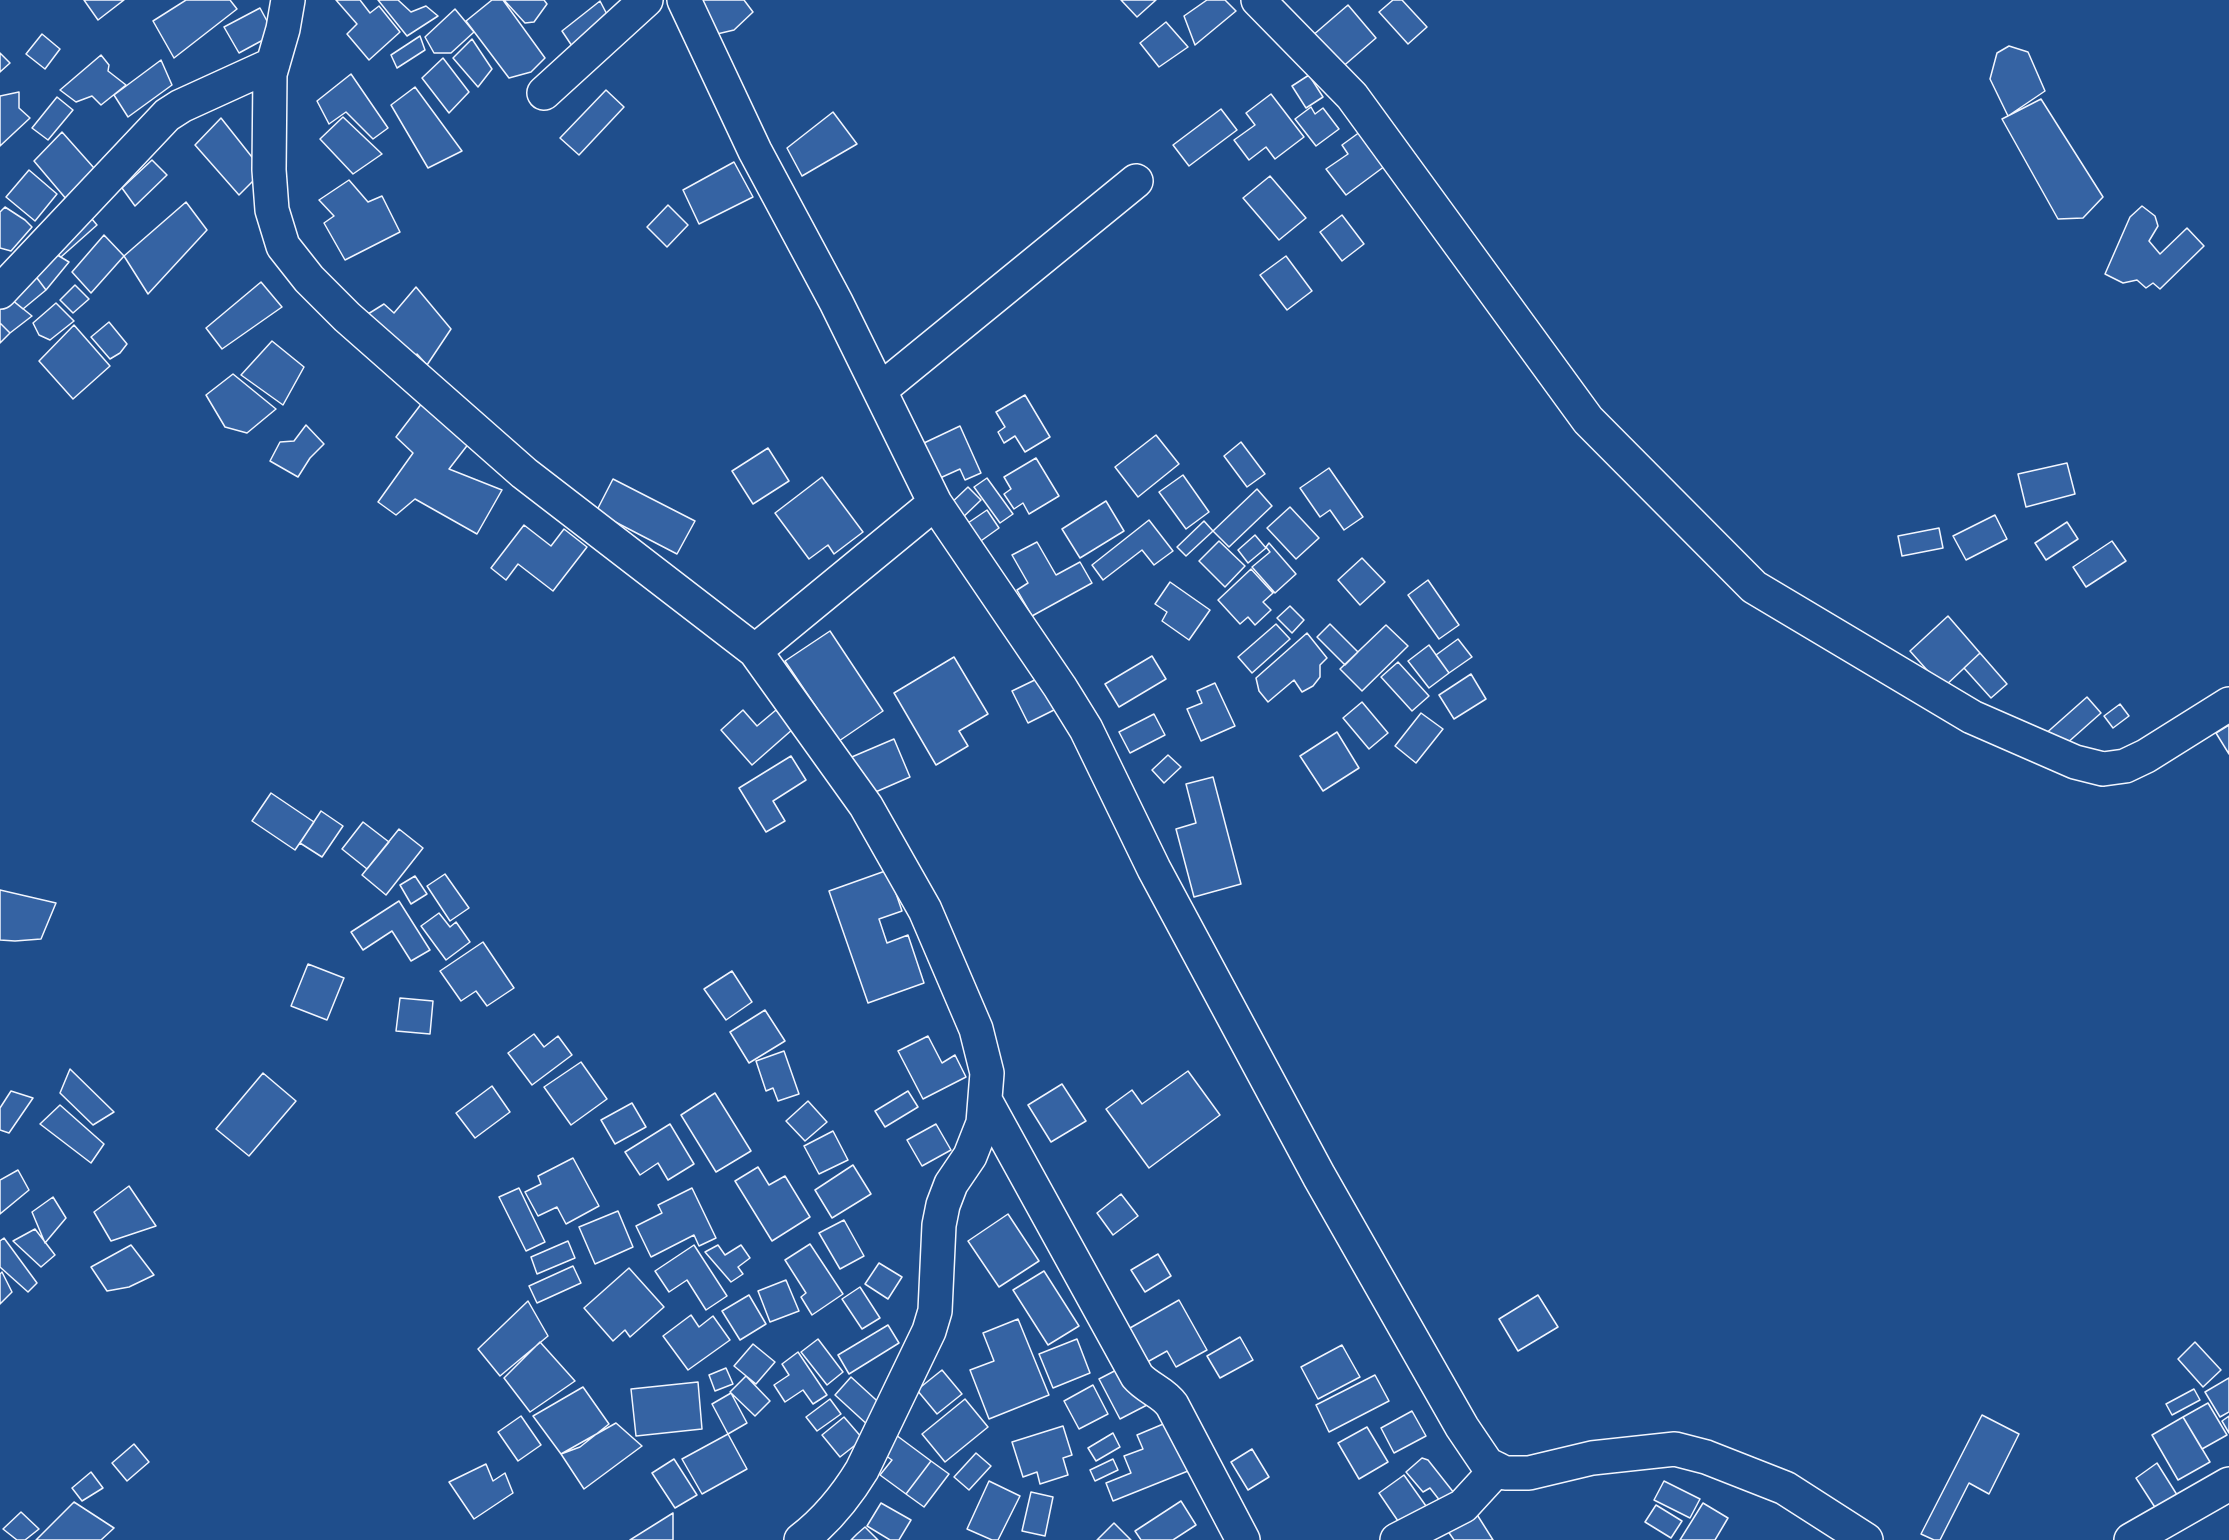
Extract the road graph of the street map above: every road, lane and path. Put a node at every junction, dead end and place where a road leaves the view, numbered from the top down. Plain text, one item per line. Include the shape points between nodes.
1 (288, 0) edge
2 (646, 0) edge
3 (684, 0) edge
4 (1258, 0) edge
5 (273, 64) junction
6 (544, 93) dead end
7 (1136, 181) dead end
8 (0, 292) edge
9 (880, 390) junction
10 (935, 503) junction
11 (755, 651) junction
12 (2229, 704) edge
13 (985, 1100) junction
14 (1497, 1469) junction
15 (2229, 1484) edge
16 (801, 1540) edge
17 (1243, 1540) edge
18 (1397, 1540) edge
19 (1866, 1540) edge
20 (2131, 1540) edge

1 - 5 street
2 - 6 street
3 - 9 street via 755,151
4 - 12 street via 1352,96 1588,420 1754,587 1972,717 2075,762 2103,769 2125,766 2146,756
5 - 8 street via 167,115
5 - 11 street via 269,170 272,210 283,246 309,279 524,473
7 - 9 street
9 - 10 street
10 - 11 street
10 - 14 street via 1086,729 1154,869 1319,1176 1462,1427 1487,1464
11 - 13 street via 866,806 925,910 976,1029 987,1073
13 - 16 street via 983,1123 970,1156 951,1184 943,1205 935,1311 929,1331 862,1470 834,1512
13 - 17 street via 1137,1376 1172,1405
14 - 18 street via 1463,1506
14 - 19 street via 1529,1473 1592,1458 1675,1449 1716,1460 1785,1488
15 - 20 street

